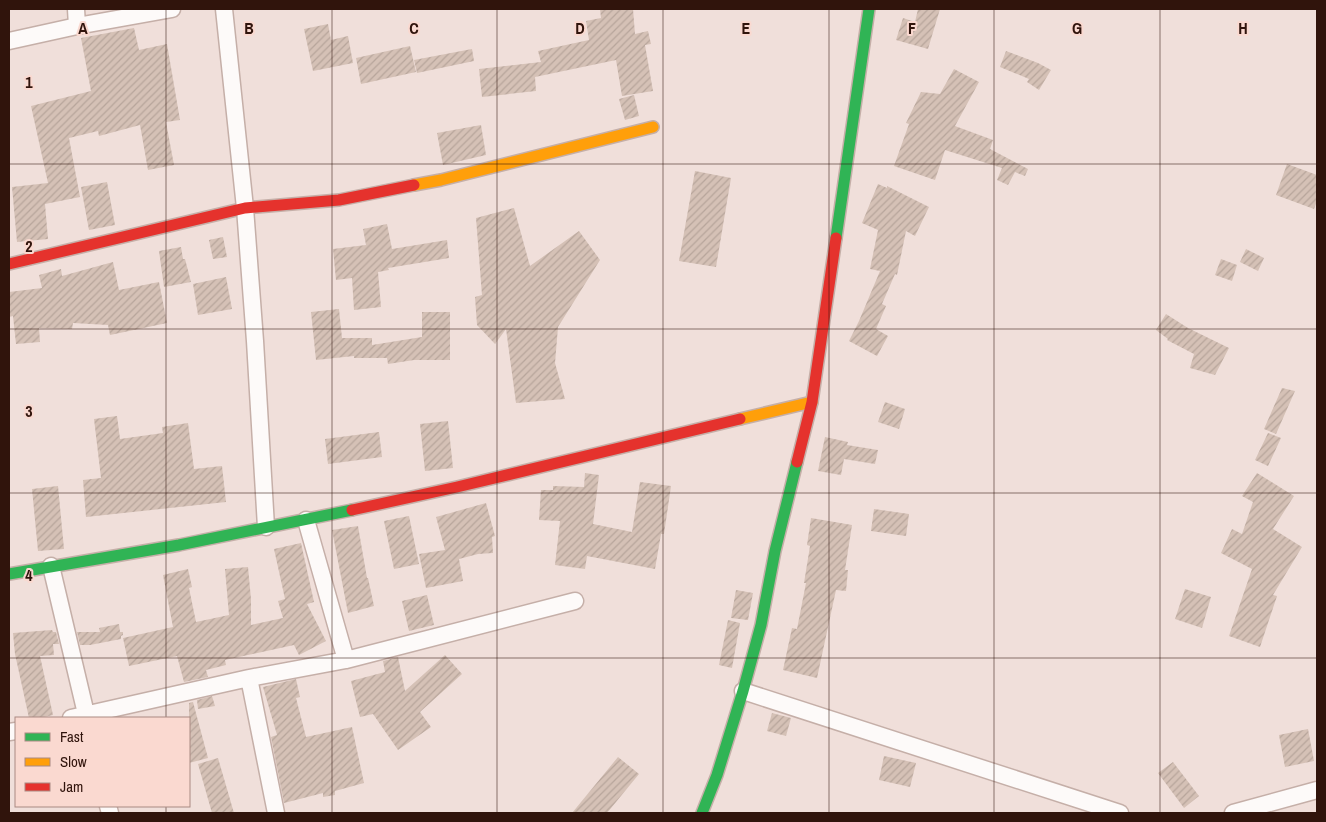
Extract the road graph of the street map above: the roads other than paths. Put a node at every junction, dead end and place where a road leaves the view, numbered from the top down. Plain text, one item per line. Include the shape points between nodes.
1 (76, 9) edge
2 (172, 9) edge
3 (224, 9) edge
4 (869, 9) edge
5 (76, 26) junction
6 (9, 41) edge
7 (653, 127) dead end
8 (245, 208) junction
9 (9, 264) edge
10 (812, 402) junction
11 (306, 520) junction
12 (266, 527) junction
13 (51, 566) junction
14 (9, 574) edge
15 (575, 601) dead end
16 (346, 660) junction
17 (249, 678) junction
18 (743, 692) junction
19 (81, 717) edge
20 (1317, 790) edge
21 (276, 813) edge
22 (702, 813) edge
23 (1120, 813) edge
24 (1233, 813) edge

1 - 5 street
2 - 5 street
3 - 8 street
4 - 10 street
5 - 6 street
7 - 8 street via 441,180 339,200
8 - 9 street
8 - 12 street
10 - 11 street
10 - 18 street
11 - 12 street
11 - 16 street
12 - 13 street
13 - 14 street
13 - 19 street
15 - 16 street
16 - 17 street
17 - 19 street
17 - 21 street
18 - 22 street
18 - 23 street
20 - 24 street

